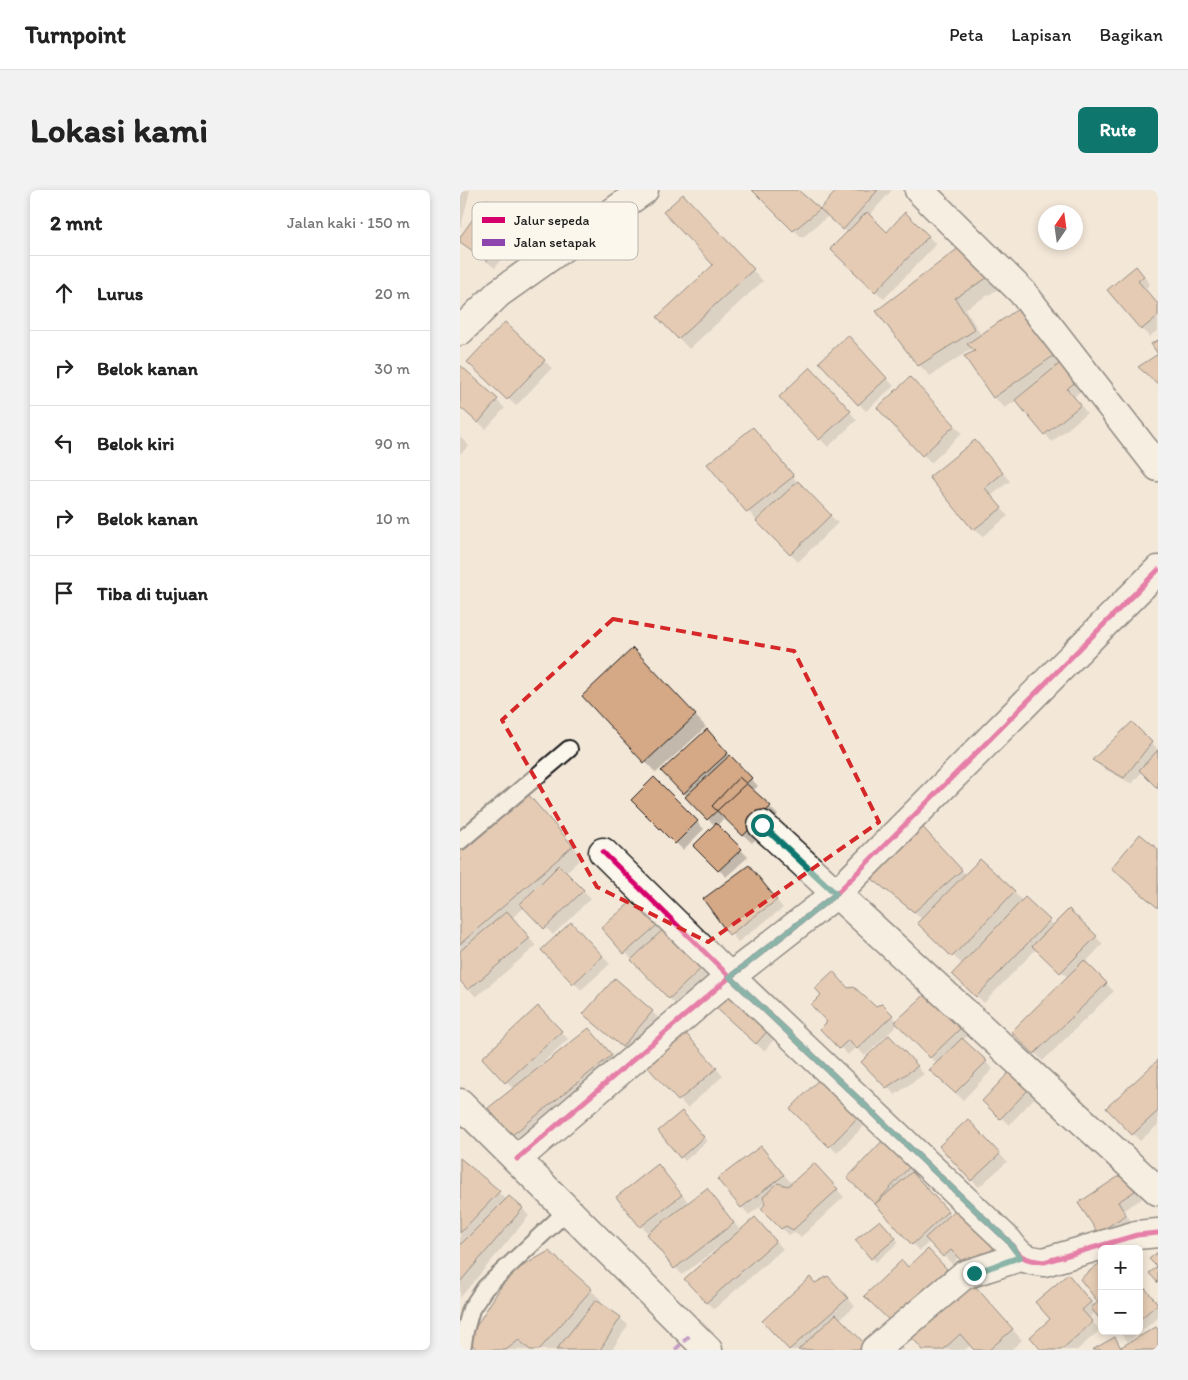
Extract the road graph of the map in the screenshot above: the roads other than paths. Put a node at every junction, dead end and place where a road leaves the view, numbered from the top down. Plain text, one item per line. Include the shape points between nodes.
1 (644, 190) edge
2 (919, 190) edge
3 (627, 202) edge
4 (545, 260) edge
5 (460, 331) edge
6 (1158, 467) edge
7 (1158, 570) edge
8 (569, 750) dead end
9 (762, 825) dead end
10 (460, 841) edge
11 (603, 852) dead end
12 (836, 894) junction
13 (730, 977) junction
14 (460, 1103) edge
15 (517, 1159) junction
16 (1158, 1191) edge
17 (568, 1210) junction
18 (1158, 1233) edge
19 (1020, 1257) junction
20 (692, 1344) edge
21 (462, 1350) edge
22 (875, 1350) edge

1 - 3 street
2 - 6 street via 1023,293
4 - 5 street via 499,293
7 - 12 street
8 - 10 lane
9 - 12 street
11 - 13 street
12 - 13 street
12 - 16 street
13 - 15 street
13 - 19 street via 1008,1241
14 - 15 street
15 - 17 street
17 - 20 street
17 - 21 lane via 485,1288 472,1309
18 - 19 street via 1137,1235 1044,1262
19 - 22 street via 964,1275

